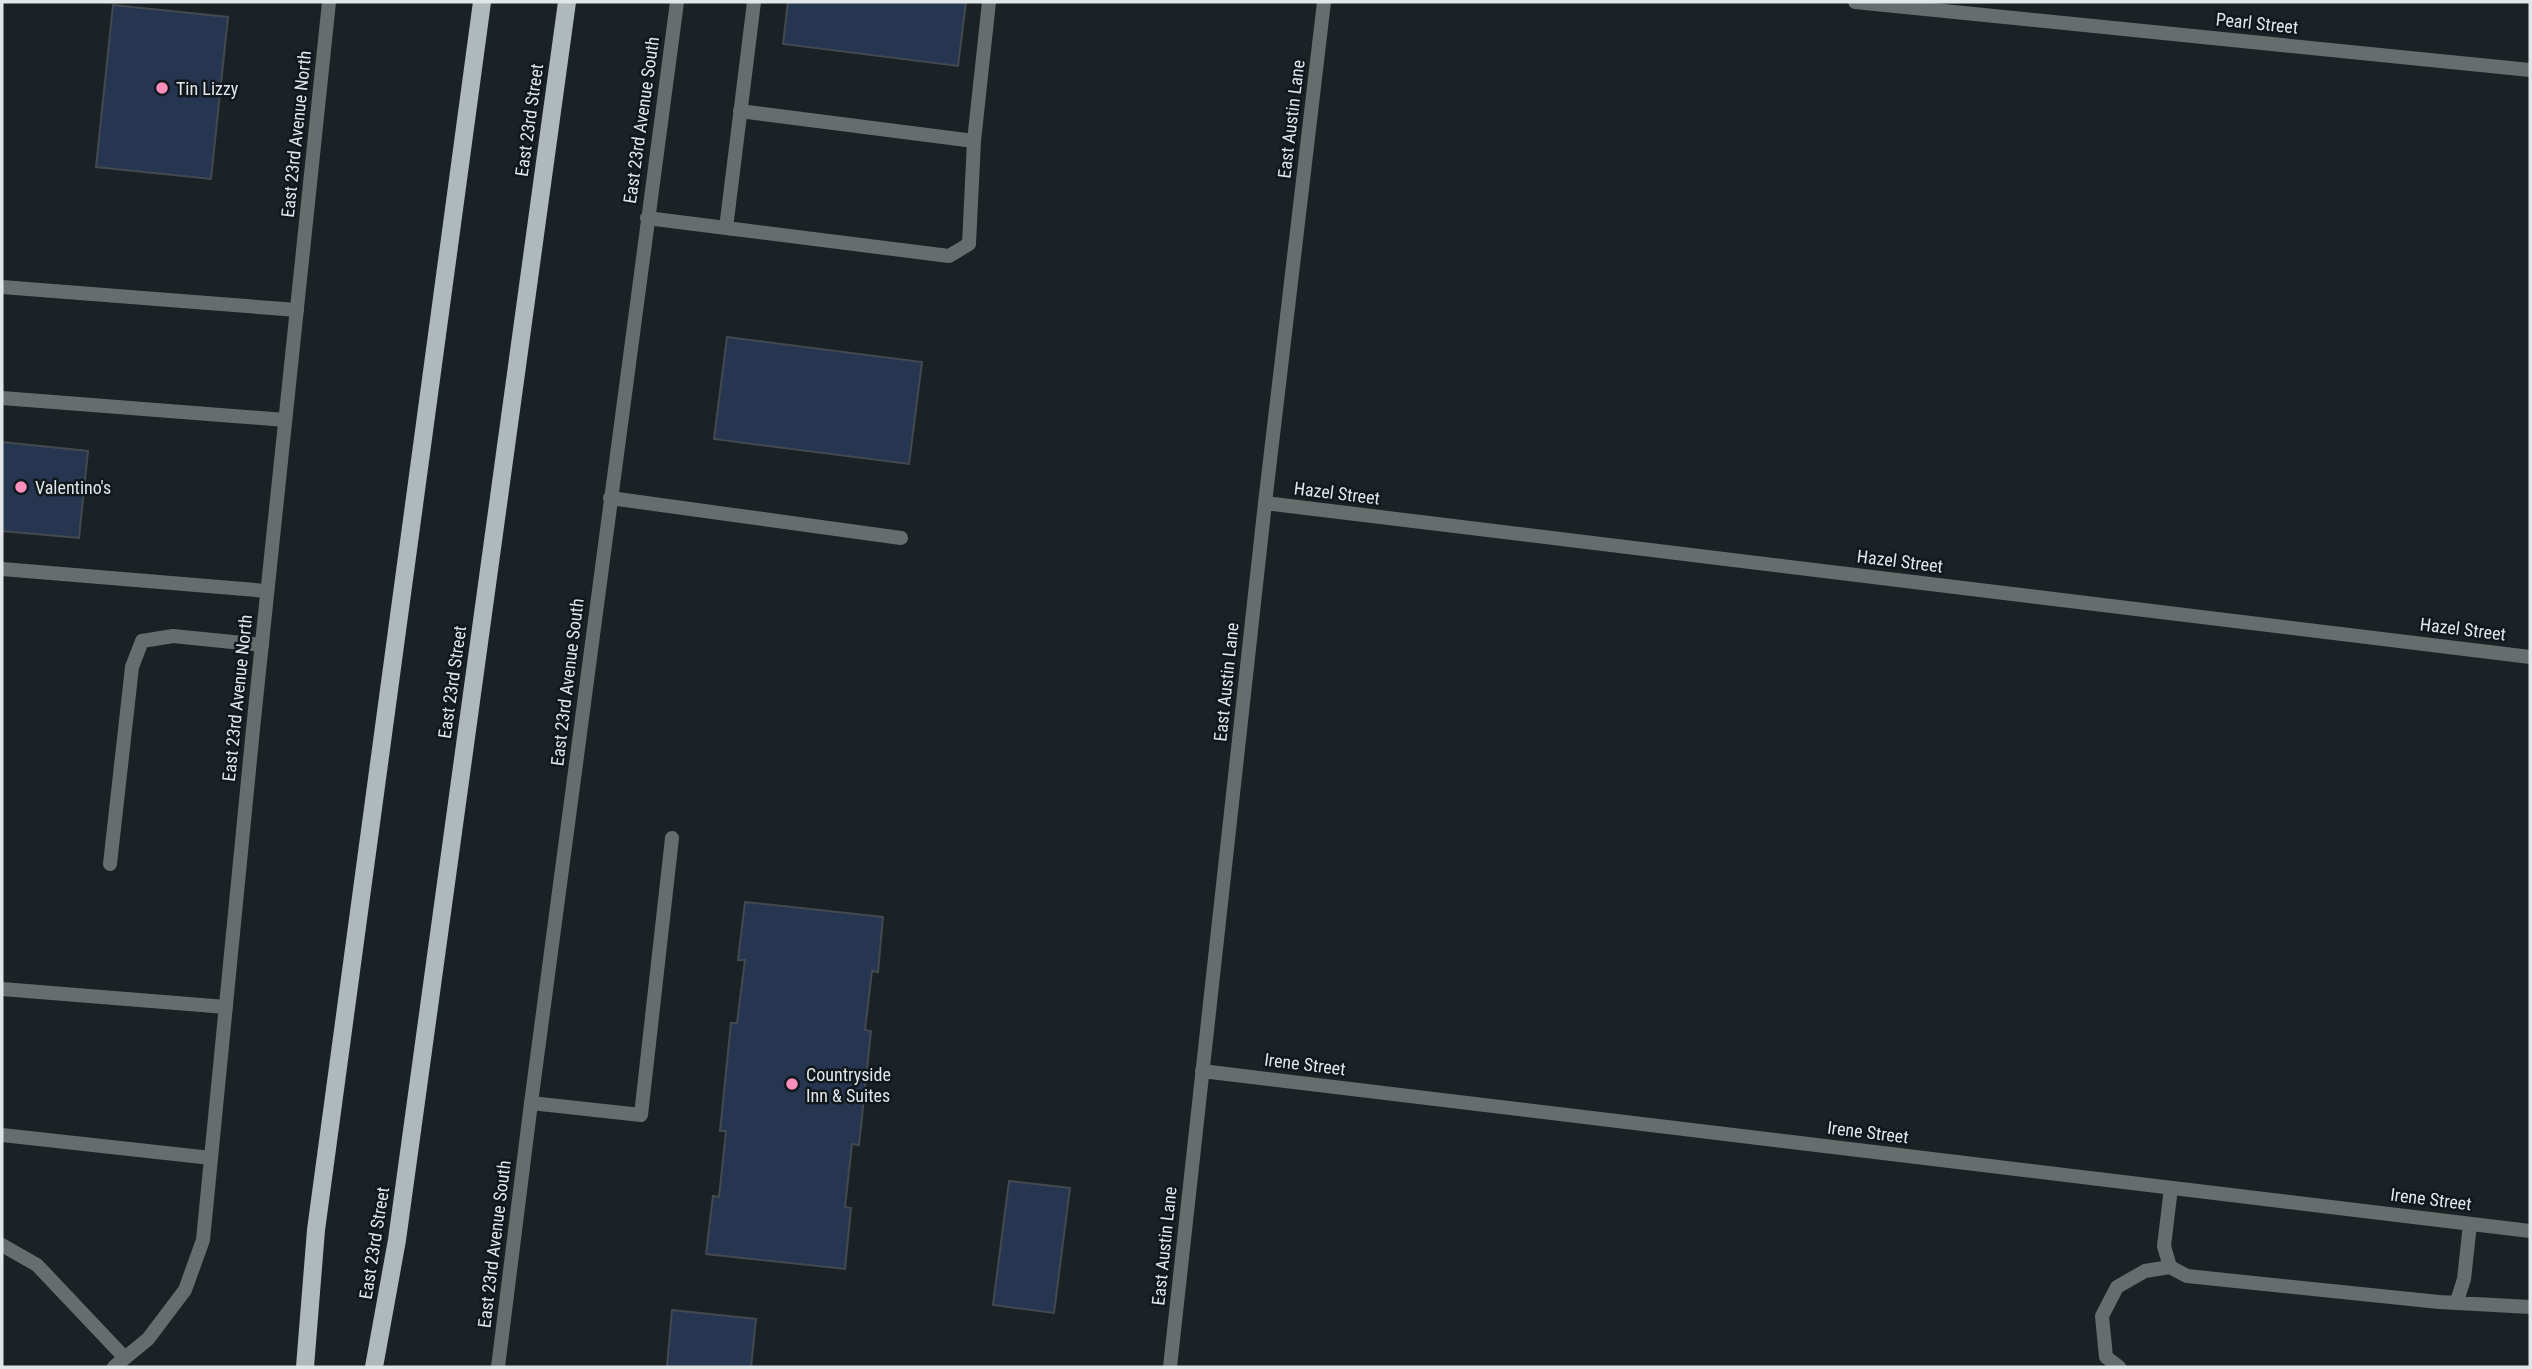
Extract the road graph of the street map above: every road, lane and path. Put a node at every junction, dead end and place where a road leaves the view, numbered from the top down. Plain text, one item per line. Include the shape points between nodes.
1 (329, 2) edge
2 (482, 2) edge
3 (567, 2) edge
4 (677, 2) edge
5 (754, 2) edge
6 (989, 2) edge
7 (1324, 2) edge
8 (1855, 2) edge
9 (2530, 70) edge
10 (740, 111) junction
11 (974, 141) junction
12 (647, 218) junction
13 (726, 228) junction
14 (2, 287) edge
15 (297, 310) junction
16 (2, 398) edge
17 (285, 420) junction
18 (610, 498) junction
19 (1265, 503) junction
20 (901, 538) dead end
21 (2, 569) edge
22 (267, 591) junction
23 (262, 645) junction
24 (2530, 657) edge
25 (672, 838) dead end
26 (110, 864) dead end
27 (2, 989) edge
28 (226, 1007) junction
29 (1202, 1070) junction
30 (531, 1103) junction
31 (2, 1135) edge
32 (211, 1158) junction
33 (2171, 1188) junction
34 (2470, 1224) junction
35 (2530, 1231) edge
36 (2, 1245) edge
37 (2170, 1267) junction
38 (2457, 1301) junction
39 (2530, 1307) edge
40 (120, 1363) edge
41 (305, 1367) edge
42 (374, 1367) edge
43 (498, 1367) edge
44 (1170, 1367) edge
45 (2119, 1367) edge

1 - 15 street, East 23rd Avenue North
2 - 41 main road via 318,1216
3 - 42 main road, East 23rd Street via 399,1226
4 - 12 street, East 23rd Avenue South
5 - 10 street
6 - 11 street
7 - 19 street, East Austin Lane
8 - 9 street, Pearl Street
10 - 11 street
10 - 13 street
11 - 13 street via 969,244 948,256
12 - 13 street
12 - 18 street, East 23rd Avenue South
14 - 15 street
15 - 17 street, East 23rd Avenue North
16 - 17 street
17 - 22 street, East 23rd Avenue North
18 - 20 street
18 - 30 street, East 23rd Avenue South
19 - 24 street, Hazel Street
19 - 29 street, East Austin Lane
21 - 22 street
22 - 23 street, East 23rd Avenue North
23 - 26 street via 173,636 142,641 132,667
23 - 28 street, East 23rd Avenue North
25 - 30 street via 641,1115
27 - 28 street
28 - 32 street, East 23rd Avenue North
29 - 33 street, Irene Street
29 - 44 street, East Austin Lane
30 - 43 street, East 23rd Avenue South
31 - 32 street
32 - 40 street, East 23rd Avenue North via 203,1240 185,1290 148,1339
33 - 34 street, Irene Street
33 - 37 street via 2164,1247
34 - 35 street, Irene Street
34 - 38 street
36 - 40 street via 37,1265
37 - 38 street via 2188,1276
37 - 45 street via 2144,1271 2117,1287 2102,1316 2106,1357
38 - 39 street

